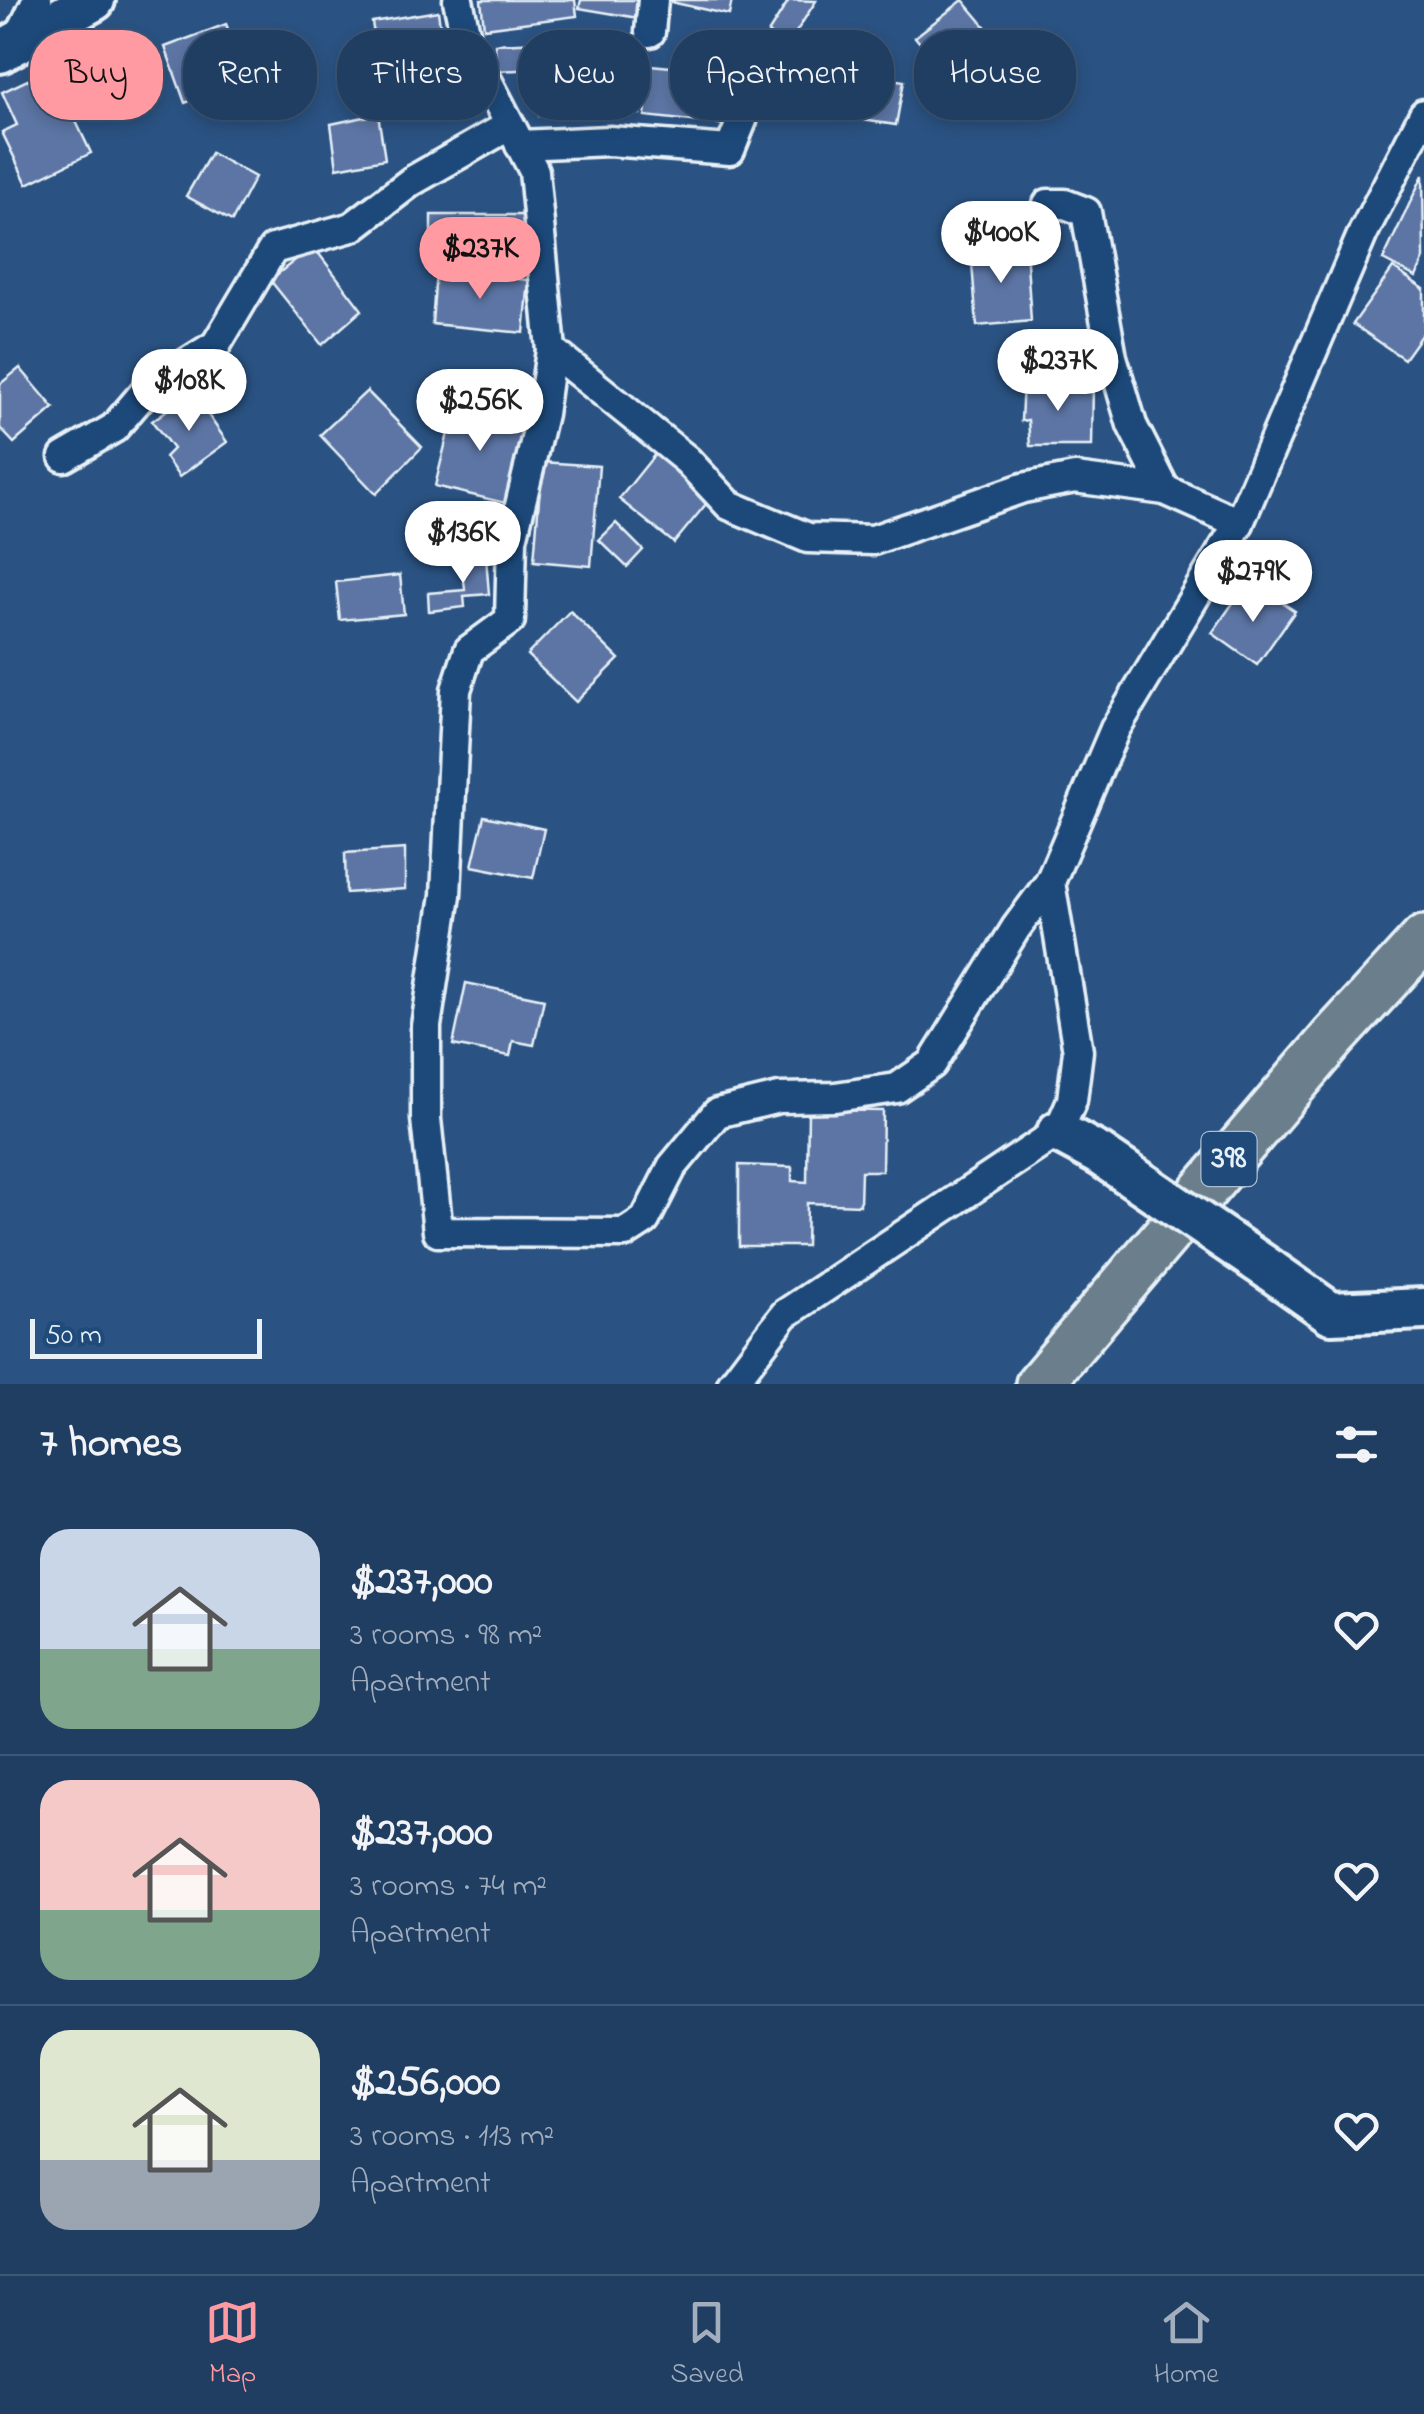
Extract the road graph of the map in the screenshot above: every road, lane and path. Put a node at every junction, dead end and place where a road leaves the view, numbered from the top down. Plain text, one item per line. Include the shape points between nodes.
1 (15, 0) edge
2 (37, 0) edge
3 (94, 0) edge
4 (458, 0) edge
5 (653, 0) edge
6 (650, 32) dead end
7 (8, 47) edge
8 (1424, 114) edge
9 (742, 120) edge
10 (515, 135) junction
11 (1048, 204) dead end
12 (551, 350) junction
13 (64, 457) dead end
14 (1165, 490) junction
15 (1239, 524) junction
16 (1050, 882) junction
17 (1424, 938) edge
18 (1058, 1132) junction
19 (1424, 1309) edge
20 (732, 1384) edge
21 (1039, 1384) edge

1 - 7 street
2 - 7 street
3 - 7 street
4 - 10 street via 467,42
5 - 6 street
8 - 15 street via 1363,233
9 - 10 street via 730,150
10 - 12 street via 534,171
10 - 13 street via 412,181 352,227 273,249 216,345 150,386 114,428
11 - 14 street via 1086,212 1112,356 1132,426
12 - 14 street via 687,460 729,505 808,538 873,540 1023,488 1076,478
12 - 16 street via 512,539 510,620 469,650 456,690 446,895 426,1026 426,1120 438,1232 626,1233 645,1220 672,1167 717,1113 780,1098 897,1088 932,1064
14 - 15 street
15 - 16 street via 1115,728
16 - 18 street via 1078,1051 1072,1100
17 - 21 main road, 398
18 - 19 street, bridge via 1330,1313
18 - 20 street via 785,1314

